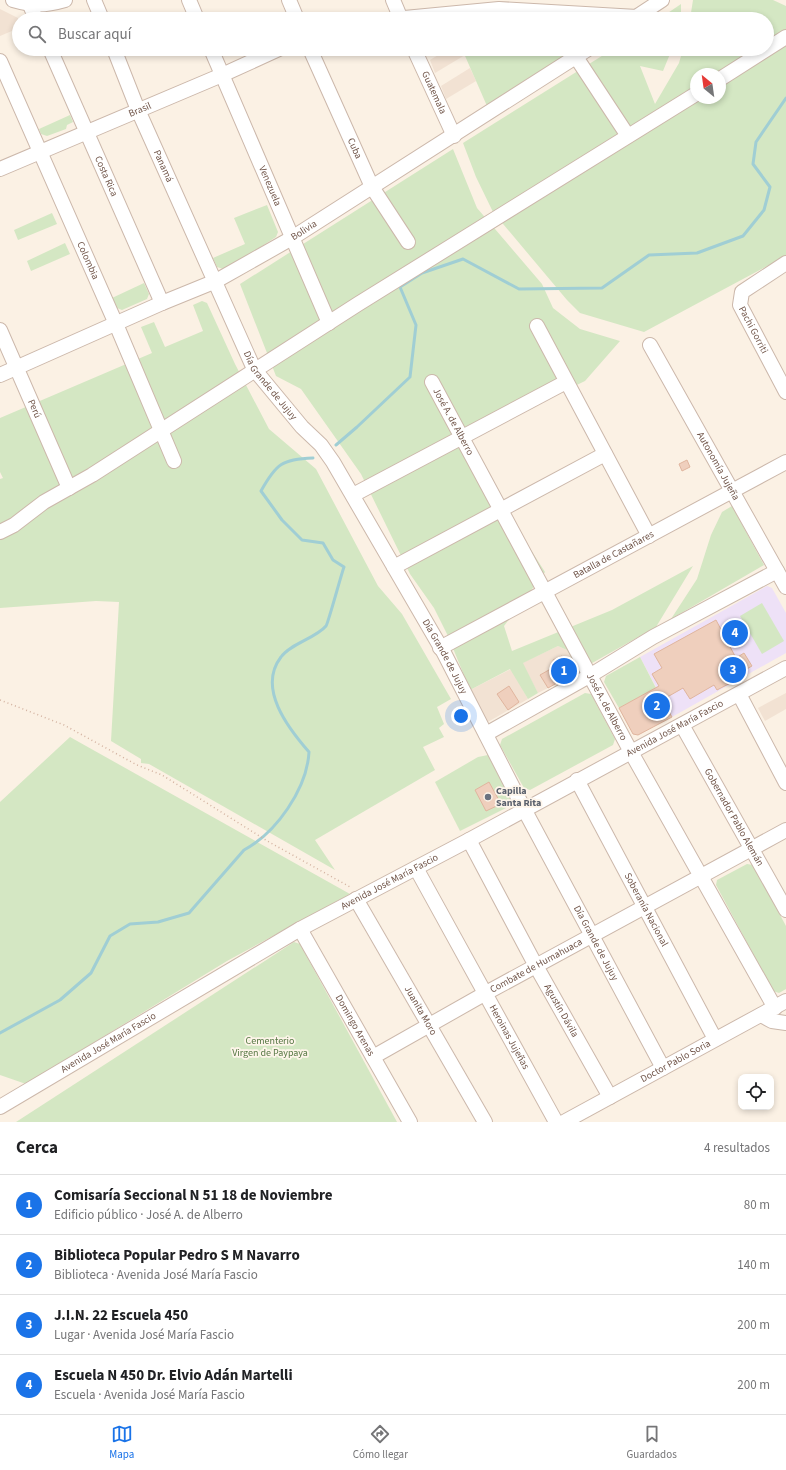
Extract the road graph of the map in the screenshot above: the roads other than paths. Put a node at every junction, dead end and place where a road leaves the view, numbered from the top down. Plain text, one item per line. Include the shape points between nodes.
1 (13, 0) edge
2 (65, 0) edge
3 (94, 0) edge
4 (189, 0) edge
5 (289, 0) edge
6 (393, 0) edge
7 (662, 0) edge
8 (30, 5) junction
9 (497, 5) edge
10 (33, 12) edge
11 (99, 12) edge
12 (194, 12) edge
13 (294, 12) edge
14 (396, 12) edge
15 (448, 12) edge
16 (571, 12) edge
17 (644, 12) edge
18 (786, 37) edge
19 (774, 45) edge
20 (53, 56) edge
21 (117, 56) edge
22 (214, 56) edge
23 (264, 56) edge
24 (313, 56) edge
25 (417, 56) edge
26 (756, 56) edge
27 (576, 57) joint
28 (0, 62) edge
29 (222, 75) junction
30 (726, 75) edge
31 (690, 98) edge
32 (138, 110) junction
33 (87, 133) junction
34 (626, 134) dead end
35 (454, 136) junction
36 (39, 152) junction
37 (0, 169) edge
38 (372, 187) junction
39 (292, 238) junction
40 (408, 242) dead end
41 (786, 262) edge
42 (216, 281) junction
43 (162, 303) junction
44 (329, 323) junction
45 (116, 324) junction
46 (537, 326) dead end
47 (0, 330) edge
48 (650, 345) dead end
49 (17, 368) junction
50 (255, 370) junction
51 (0, 375) edge
52 (432, 382) dead end
53 (566, 382) junction
54 (786, 392) edge
55 (161, 430) junction
56 (462, 437) junction
57 (605, 454) junction
58 (174, 461) dead end
59 (786, 462) edge
60 (69, 488) junction
61 (732, 492) junction
62 (353, 496) junction
63 (502, 510) junction
64 (0, 532) edge
65 (649, 536) junction
66 (394, 567) junction
67 (777, 571) junction
68 (786, 587) edge
69 (546, 591) junction
70 (440, 648) junction
71 (786, 668) edge
72 (591, 675) junction
73 (739, 694) junction
74 (682, 725) junction
75 (486, 734) junction
76 (632, 752) junction
77 (576, 780) junction
78 (786, 783) edge
79 (524, 809) junction
80 (786, 830) edge
81 (468, 840) junction
82 (751, 849) junction
83 (416, 868) junction
84 (701, 875) junction
85 (356, 899) junction
86 (646, 907) junction
87 (786, 910) edge
88 (300, 928) junction
89 (592, 936) junction
90 (536, 966) junction
91 (486, 993) junction
92 (781, 1005) edge
93 (761, 1015) junction
94 (786, 1023) edge
95 (429, 1025) junction
96 (716, 1038) junction
97 (373, 1057) junction
98 (662, 1068) junction
99 (610, 1097) junction
100 (0, 1107) edge
101 (410, 1122) edge
102 (485, 1122) edge
103 (556, 1122) edge
104 (564, 1122) edge

1 - 8 street
2 - 8 street via 42,6
3 - 11 street
4 - 12 street
5 - 13 street
6 - 14 street
7 - 17 street
8 - 10 street
9 - 15 street
9 - 16 street
18 - 19 street
20 - 33 street, Costa Rica
21 - 32 street, Panamá
22 - 29 street, Venezuela
23 - 29 street, Brasil
24 - 38 street, Cuba
25 - 35 street, Guatemala
26 - 30 street
27 - 34 street
27 - 35 street, Bolivia
28 - 36 street, Colombia
29 - 32 street, Brasil
29 - 39 street, Venezuela
31 - 44 street
32 - 33 street, Brasil
32 - 42 street, Panamá
33 - 36 street, Brasil
33 - 43 street, Costa Rica
35 - 38 street, Bolivia
36 - 37 street, Brasil
36 - 45 street, Colombia
38 - 39 street, Bolivia
38 - 40 street, Cuba
39 - 42 street, Bolivia
39 - 44 street, Venezuela
41 - 54 street, Pachi Gorriti via 742,292 739,299
42 - 43 street, Bolivia
42 - 50 street, Día Grande de Jujuy
43 - 45 street, Bolivia
44 - 50 street
45 - 49 street, Bolivia
45 - 55 street, Colombia
46 - 53 street
47 - 49 street, Perú
48 - 61 street, Autonomía Jujeña
49 - 51 street, Bolivia
49 - 60 street, Perú
50 - 55 street
50 - 62 street, Día Grande de Jujuy via 302,427 321,445
52 - 56 street, José A. de Alberro
53 - 56 street
53 - 57 street
55 - 58 street, Colombia
55 - 60 street
56 - 62 street
56 - 63 street, José A. de Alberro
57 - 63 street
57 - 65 street
59 - 61 street, Batalla de Castañares
60 - 64 street
61 - 65 street, Batalla de Castañares
61 - 67 street, Autonomía Jujeña
62 - 66 street, Día Grande de Jujuy
63 - 66 street
63 - 69 street, José A. de Alberro
65 - 69 street, Batalla de Castañares
66 - 70 street, Día Grande de Jujuy
67 - 68 street, Autonomía Jujeña
67 - 72 street via 653,637
69 - 70 street, Batalla de Castañares
69 - 72 street, José A. de Alberro
70 - 75 street, Día Grande de Jujuy
71 - 73 street, Avenida José María Fascio
72 - 75 street
72 - 76 street, José A. de Alberro
73 - 74 street, Avenida José María Fascio
73 - 78 street
74 - 76 street, Avenida José María Fascio
74 - 82 street, Gobernador Pablo Alemán
75 - 79 street, Día Grande de Jujuy
76 - 77 street, Avenida José María Fascio
76 - 84 street, José A. de Alberro
77 - 79 street, Avenida José María Fascio
77 - 86 street, Soberanía Nacional
79 - 81 street, Avenida José María Fascio
79 - 89 street, Día Grande de Jujuy
80 - 82 street, Combate de Humahuaca
81 - 83 street, Avenida José María Fascio
81 - 90 street, Agustín Dávila
82 - 84 street, Combate de Humahuaca
82 - 87 street, Gobernador Pablo Alemán
83 - 85 street, Avenida José María Fascio
83 - 91 street, Heroinas Jujeñas
84 - 86 street, Combate de Humahuaca
84 - 92 street, José A. de Alberro
85 - 88 street, Avenida José María Fascio
85 - 95 street, Juanita Moro
86 - 89 street, Combate de Humahuaca
86 - 96 street, Soberanía Nacional
88 - 97 street, Domingo Arenas
88 - 100 street, Avenida José María Fascio
89 - 90 street, Combate de Humahuaca
89 - 98 street, Día Grande de Jujuy
90 - 91 street, Combate de Humahuaca
90 - 99 street, Agustín Dávila
91 - 95 street, Combate de Humahuaca
91 - 103 street, Heroinas Jujeñas
92 - 93 street, Doctor Pablo Soria
93 - 94 street via 772,1021
93 - 96 street, Doctor Pablo Soria
95 - 97 street, Combate de Humahuaca
95 - 102 street, Juanita Moro
96 - 98 street, Doctor Pablo Soria
97 - 101 street, Domingo Arenas
98 - 99 street, Doctor Pablo Soria
99 - 104 street, Doctor Pablo Soria

